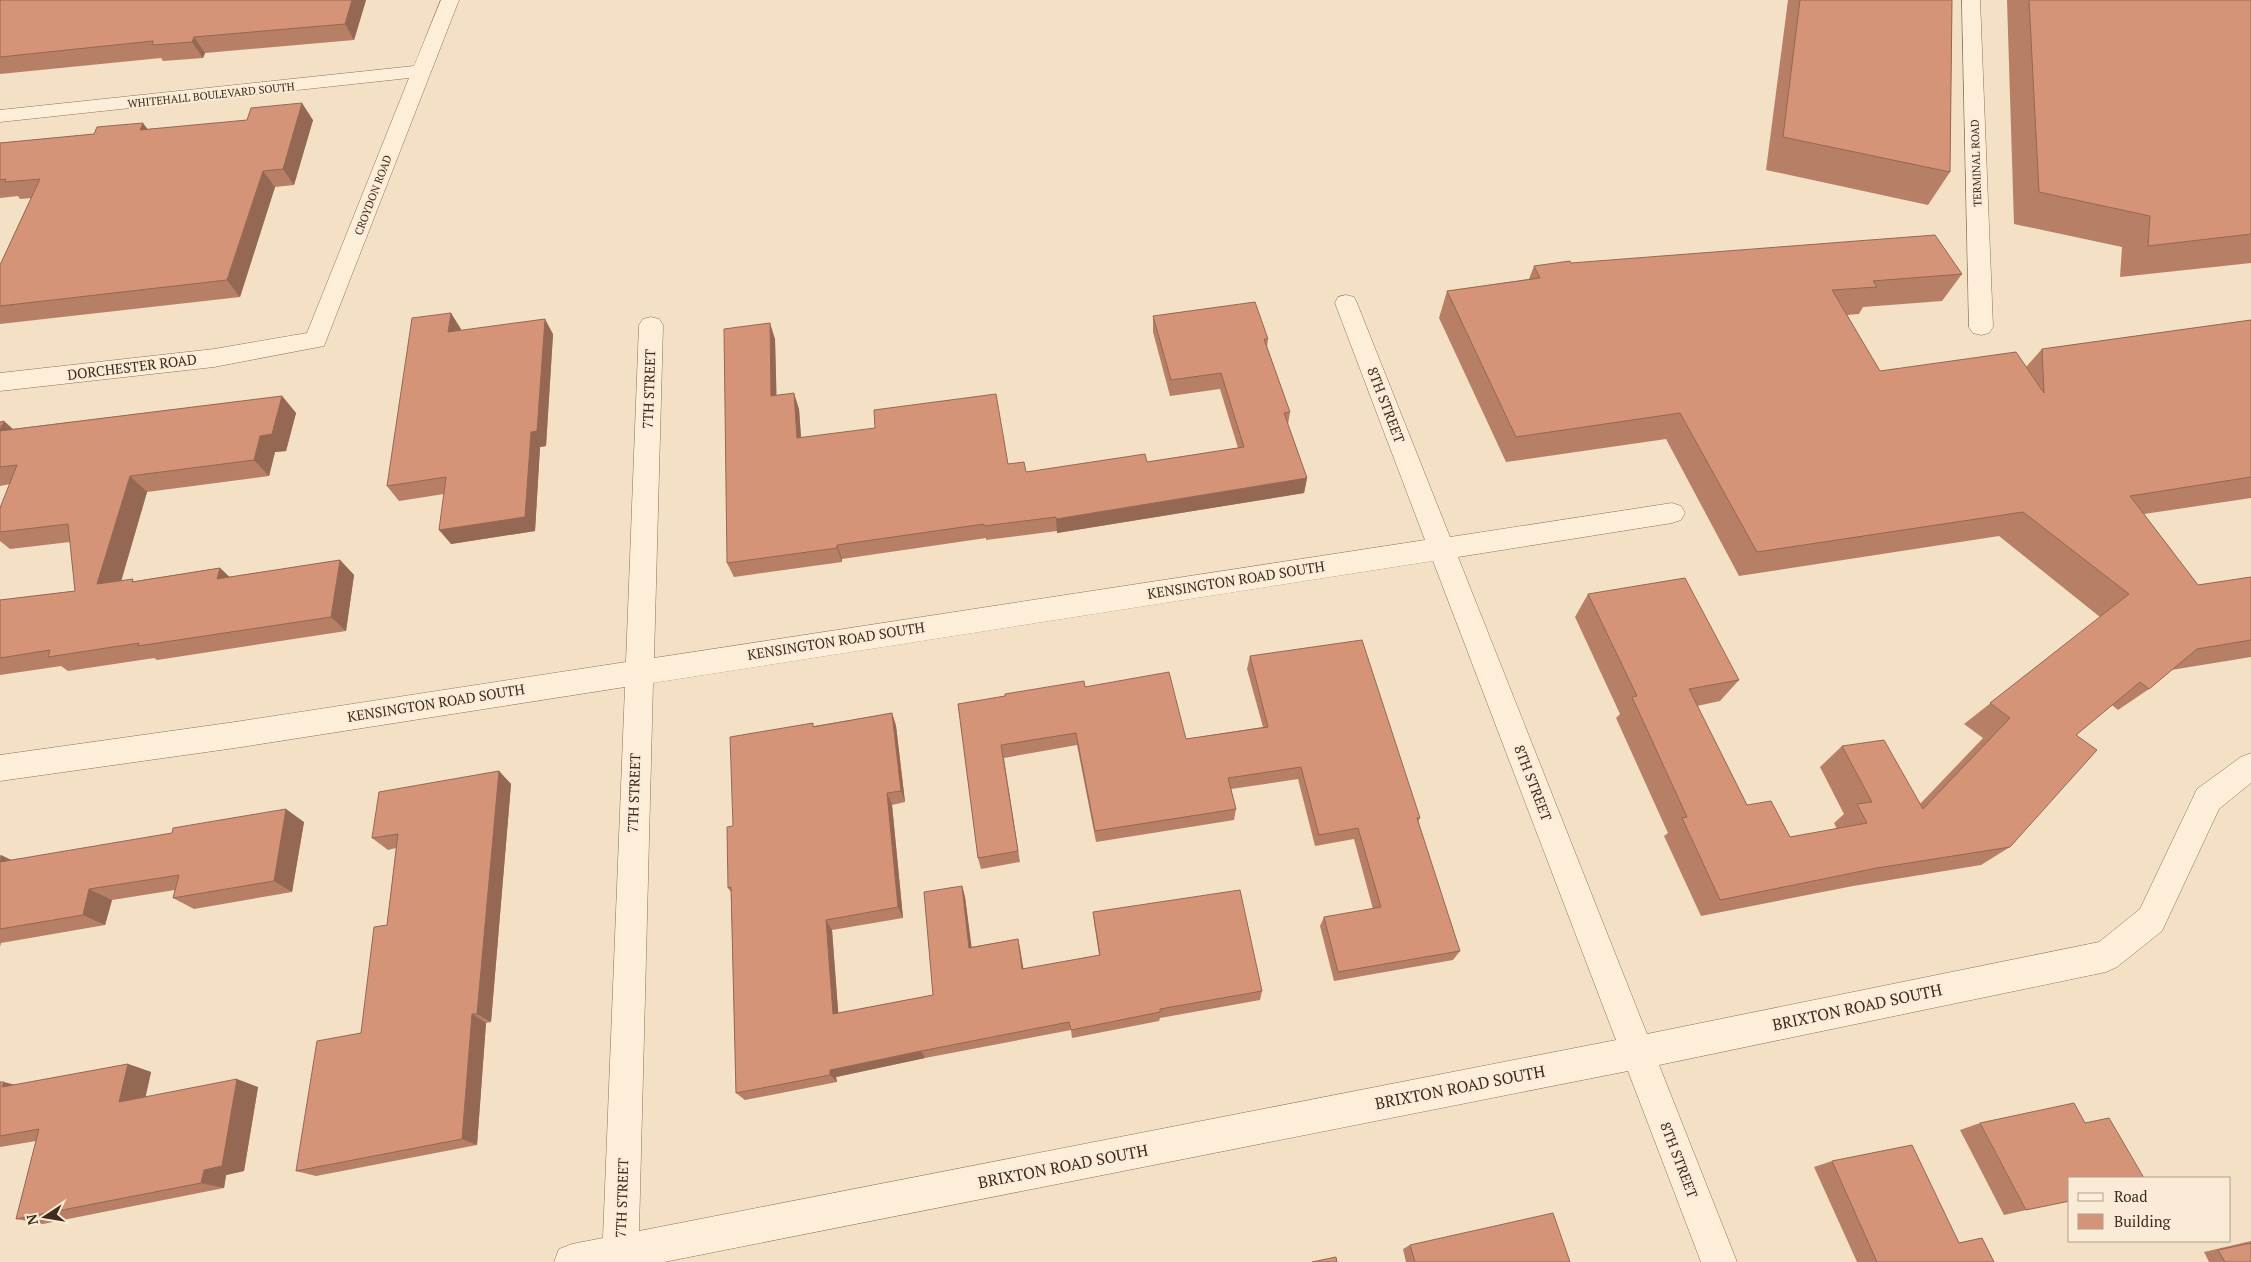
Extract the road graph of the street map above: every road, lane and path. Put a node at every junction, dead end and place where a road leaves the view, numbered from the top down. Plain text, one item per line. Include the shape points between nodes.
1 (450, 0) edge
2 (1971, 0) edge
3 (422, 71) junction
4 (0, 116) edge
5 (1346, 303) dead end
6 (651, 325) dead end
7 (1981, 327) dead end
8 (264, 349) joint
9 (0, 382) edge
10 (1672, 514) dead end
11 (1442, 549) junction
12 (638, 671) junction
13 (2251, 766) edge
14 (0, 768) edge
15 (1637, 1052) junction
16 (620, 1257) edge
17 (572, 1262) edge
18 (1719, 1262) edge

1 - 3 street, CROYDON ROAD
2 - 7 street, TERMINAL ROAD
3 - 4 street, WHITEHALL BOULEVARD SOUTH
3 - 8 street, CROYDON ROAD via 316,340
5 - 11 street, 8TH STREET
6 - 12 street, 7TH STREET
8 - 9 street, DORCHESTER ROAD via 214,358
10 - 11 street, KENSINGTON ROAD SOUTH
11 - 12 street, KENSINGTON ROAD SOUTH
11 - 15 street, 8TH STREET
12 - 14 street, KENSINGTON ROAD SOUTH via 235,735
12 - 16 street, 7TH STREET
13 - 15 street, BRIXTON ROAD SOUTH via 2208,799 2151,920 2106,956
15 - 16 street, BRIXTON ROAD SOUTH
15 - 18 street, 8TH STREET
16 - 17 street, BRIXTON ROAD SOUTH

